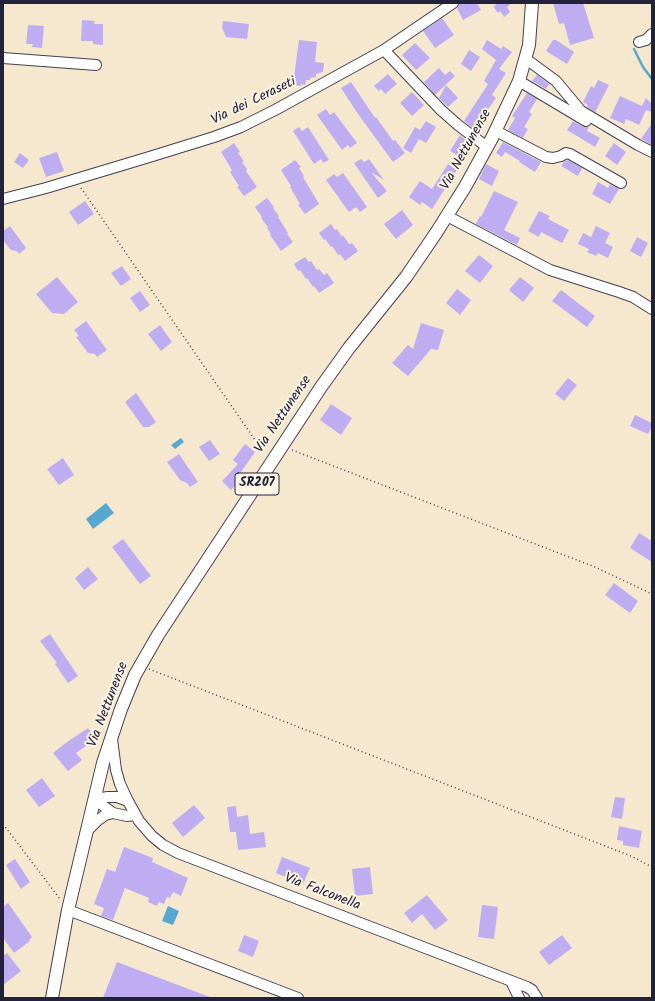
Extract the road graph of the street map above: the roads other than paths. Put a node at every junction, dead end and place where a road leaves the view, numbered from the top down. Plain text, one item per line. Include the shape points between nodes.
1 (453, 3) edge
2 (532, 3) edge
3 (652, 34) edge
4 (639, 42) dead end
5 (384, 50) junction
6 (3, 58) edge
7 (526, 59) junction
8 (96, 65) dead end
9 (519, 81) junction
10 (496, 131) junction
11 (488, 147) junction
12 (651, 154) edge
13 (621, 183) dead end
14 (3, 199) edge
15 (447, 216) junction
16 (652, 309) edge
17 (112, 735) junction
18 (94, 799) junction
19 (128, 801) junction
20 (113, 813) junction
21 (135, 815) junction
22 (86, 831) junction
23 (68, 910) junction
24 (511, 981) junction
25 (52, 998) edge
26 (298, 998) edge
27 (519, 998) edge
28 (537, 998) edge

1 - 5 street, Via dei Ceraseti
2 - 7 main road, Via Nettunense / SR207 via 531,36
3 - 4 street
5 - 11 street via 441,110
5 - 14 street, Via dei Ceraseti via 270,113 233,130
6 - 8 street
7 - 9 main road, Via Nettunense / SR207
7 - 12 street via 556,81 581,111
9 - 10 main road, Via Nettunense / SR207
9 - 12 street via 638,152
10 - 11 main road, Via Nettunense / SR207
10 - 13 street via 546,157 570,154
11 - 15 main road, Via Nettunense / SR207
15 - 16 street via 550,270 619,292
15 - 17 main road, Via Nettunense / SR207 via 406,277 331,372 162,629 140,666
17 - 18 main road, Via Nettunense / SR207
17 - 19 street, Via Falconella via 116,770
18 - 19 street via 117,796
18 - 20 street
18 - 22 main road, Via Nettunense / SR207
19 - 21 street, Via Falconella
20 - 21 street
20 - 22 street via 97,821
21 - 24 street, Via Falconella via 152,836 178,853
22 - 23 main road, Via Nettunense / SR207
23 - 25 main road, Via Nettunense / SR207
23 - 26 street
24 - 27 street
24 - 28 street, Via Falconella via 532,990

